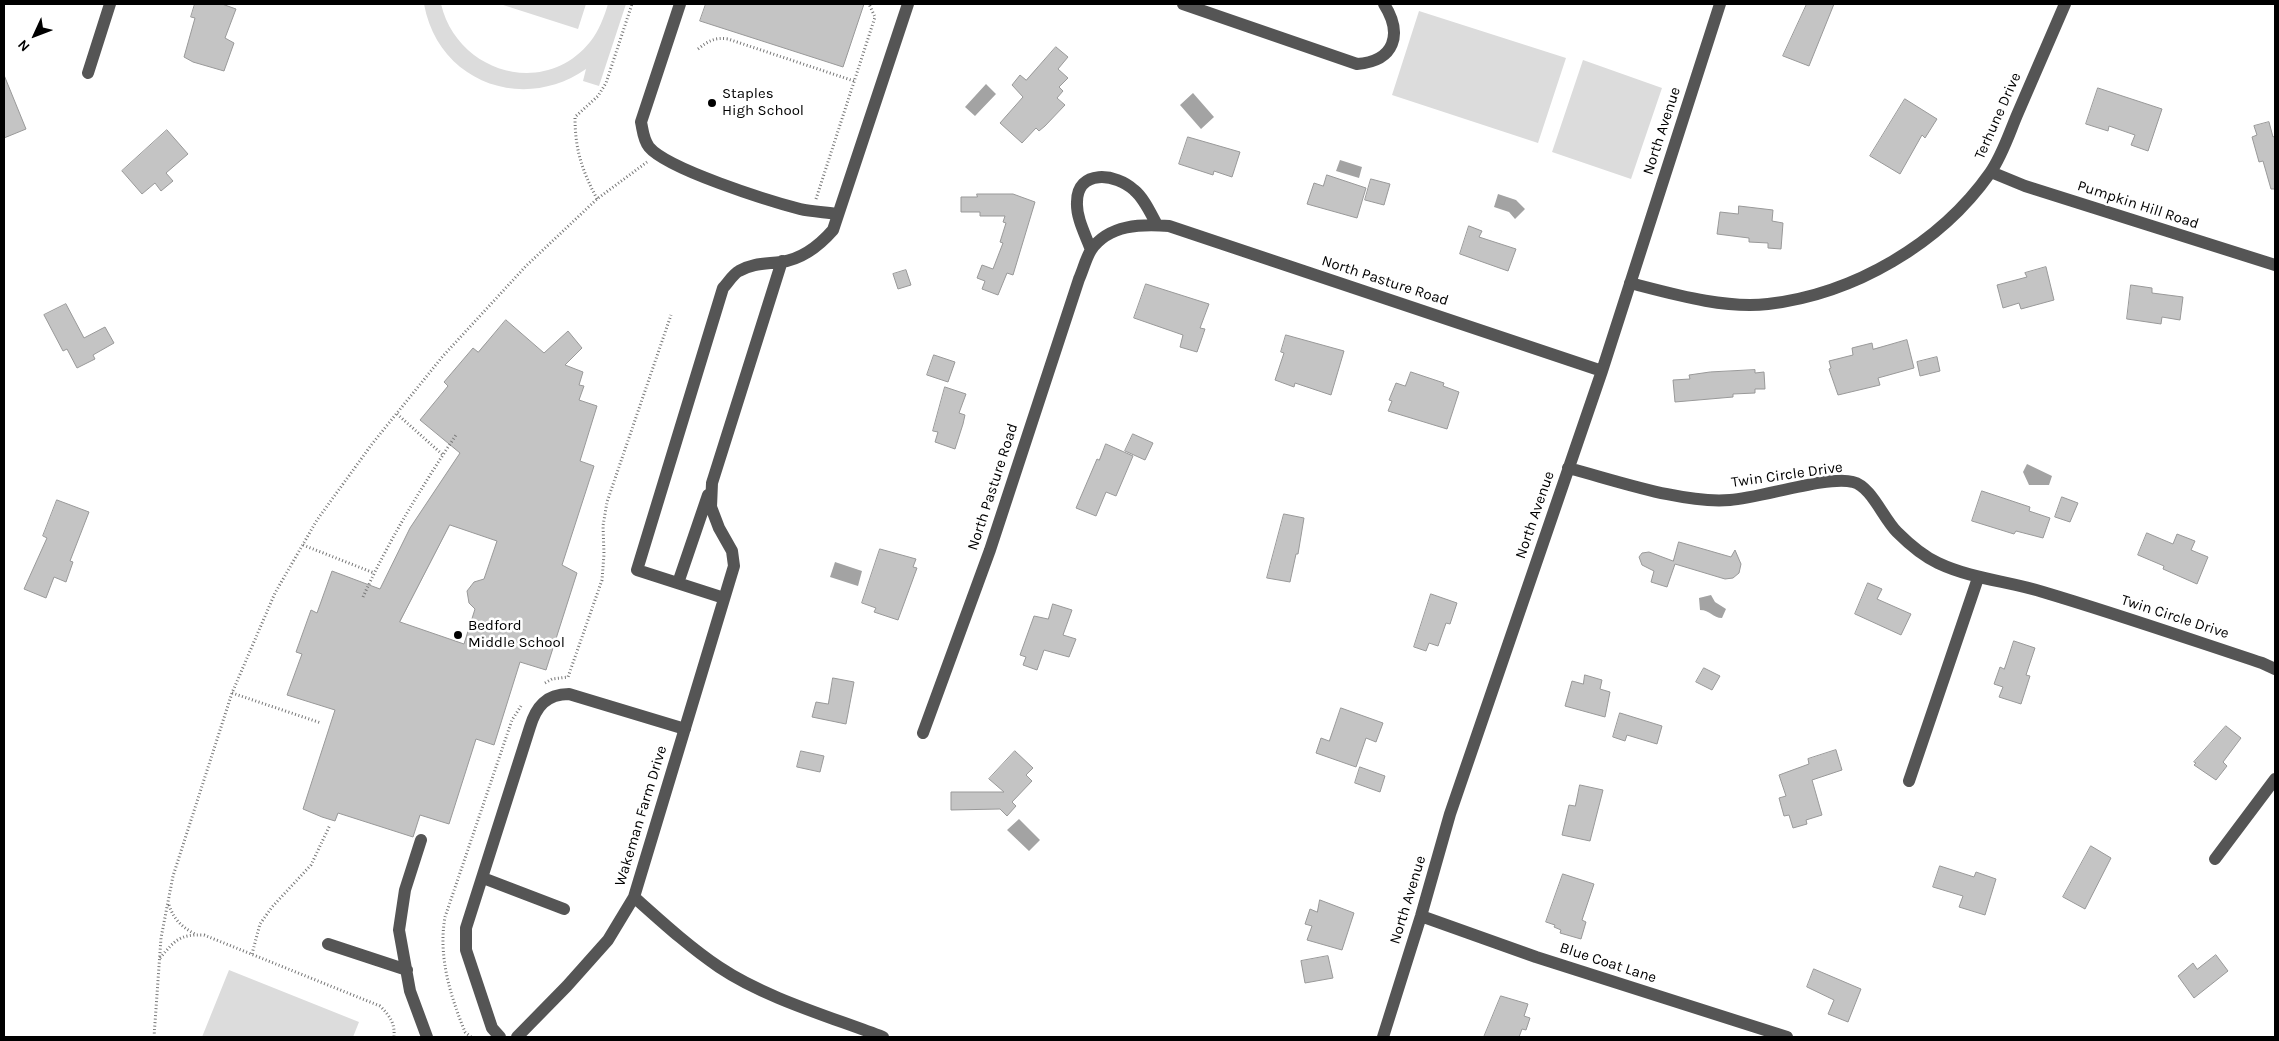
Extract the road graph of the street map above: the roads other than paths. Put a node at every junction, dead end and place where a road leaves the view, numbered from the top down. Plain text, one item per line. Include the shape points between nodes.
1 (110, 4) edge
2 (680, 4) edge
3 (908, 4) edge
4 (1183, 4) edge
5 (1384, 4) edge
6 (1720, 4) edge
7 (2065, 4) edge
8 (88, 73) dead end
9 (1991, 172) junction
10 (838, 214) junction
11 (1157, 225) junction
12 (1091, 250) junction
13 (782, 262) junction
14 (2275, 265) edge
15 (1630, 283) junction
16 (1602, 371) junction
17 (1568, 468) junction
18 (712, 483) junction
19 (1978, 578) junction
20 (678, 583) junction
21 (724, 598) junction
22 (2275, 669) edge
23 (684, 729) junction
24 (923, 733) dead end
25 (2275, 779) edge
26 (1909, 781) dead end
27 (421, 840) dead end
28 (2215, 859) dead end
29 (483, 878) junction
30 (634, 896) junction
31 (564, 909) dead end
32 (1421, 916) junction
33 (328, 944) dead end
34 (407, 970) junction
35 (427, 1037) edge
36 (500, 1037) edge
37 (516, 1037) edge
38 (883, 1037) edge
39 (1383, 1037) edge
40 (1786, 1037) edge

1 - 8 street
2 - 10 street via 642,122 643,137 658,155 671,164 802,209
3 - 10 street
4 - 5 street via 1357,64 1373,63 1386,53 1395,38 1394,22
6 - 15 street, North Avenue
7 - 9 street, Terhune Drive
9 - 14 street, Pumpkin Hill Road via 2025,186
9 - 15 street, Terhune Drive via 1930,235 1880,269 1843,286 1767,304 1709,302
10 - 13 street via 833,230 821,244 806,254
11 - 12 street, North Pasture Road via 1140,224 1119,230 1104,237
11 - 12 street via 1134,190 1116,180 1100,176 1089,178 1080,187 1077,202
11 - 16 street, North Pasture Road via 1169,226
12 - 24 street, North Pasture Road via 990,550
13 - 18 street
13 - 20 street via 756,263 737,272 723,288 637,570
15 - 16 street, North Avenue
16 - 17 street, North Avenue
17 - 19 street, Twin Circle Drive via 1708,500 1763,496 1834,481 1855,482 1865,488 1896,531 1923,555
17 - 32 street, North Avenue via 1450,814
18 - 20 street
18 - 21 street, Wakeman Farm Drive via 711,507 732,551 734,566
19 - 22 street, Twin Circle Drive via 2042,591
19 - 26 street
20 - 21 street
21 - 23 street, Wakeman Farm Drive
23 - 29 street via 569,694 547,699 534,716
23 - 30 street, Wakeman Farm Drive
25 - 28 street
27 - 34 street via 405,890 400,930
29 - 31 street
29 - 36 street via 466,928 466,950 492,1028
30 - 37 street, Wakeman Farm Drive via 608,940
30 - 38 street via 673,932 720,967 774,995
32 - 39 street, North Avenue
32 - 40 street, Blue Coat Lane via 1536,957
33 - 34 street
34 - 35 street via 410,991

